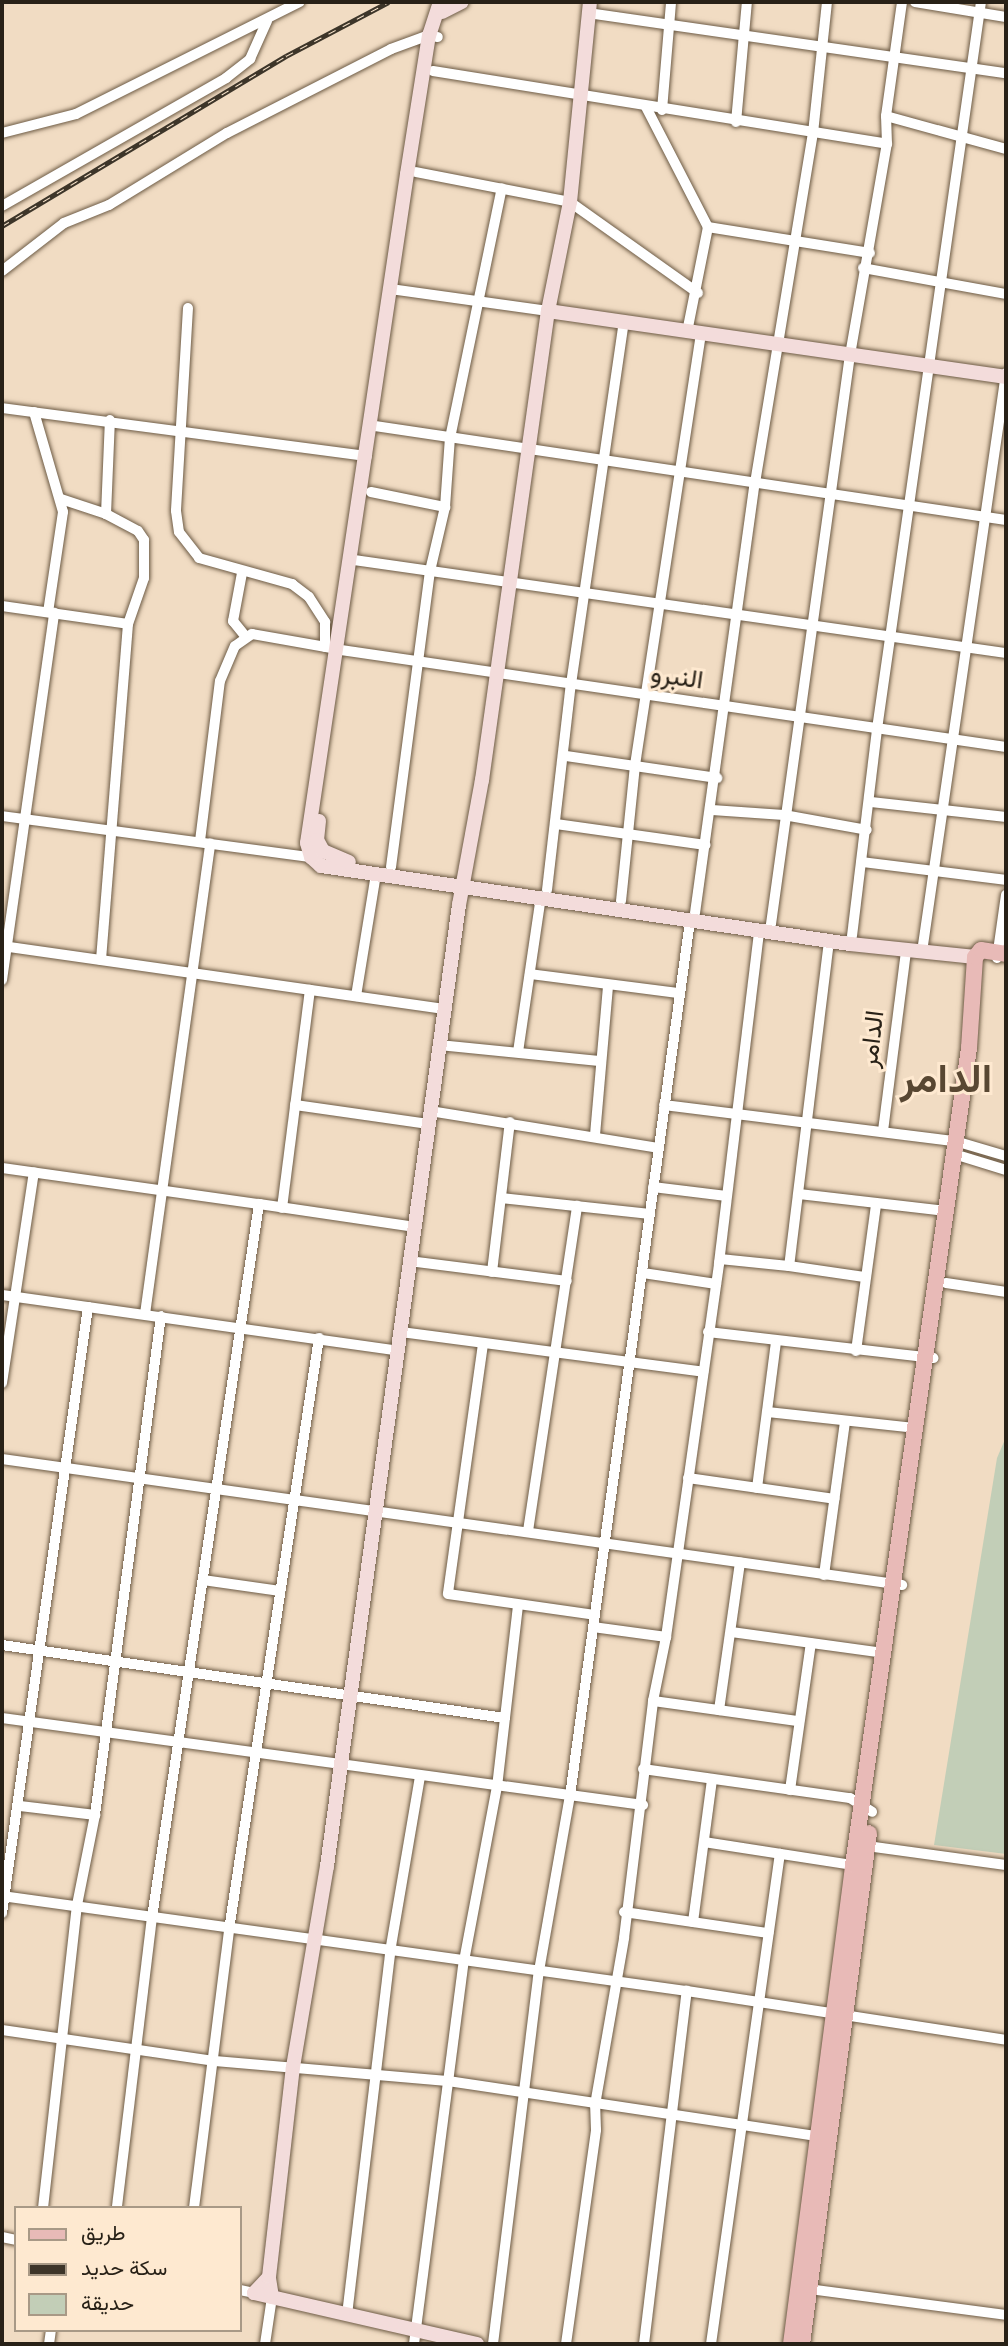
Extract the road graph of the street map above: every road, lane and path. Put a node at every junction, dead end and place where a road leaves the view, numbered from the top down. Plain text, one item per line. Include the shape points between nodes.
1 (300, 2) edge
2 (463, 2) edge
3 (671, 2) edge
4 (747, 2) edge
5 (827, 2) edge
6 (902, 2) edge
7 (915, 2) edge
8 (443, 5) edge
9 (589, 7) edge
10 (980, 7) edge
11 (1006, 17) edge
12 (267, 20) junction
13 (668, 24) junction
14 (743, 35) junction
15 (433, 36) junction
16 (820, 46) junction
17 (894, 57) junction
18 (970, 68) junction
19 (433, 71) junction
20 (1006, 73) edge
21 (582, 94) junction
22 (646, 107) junction
23 (662, 110) junction
24 (886, 116) junction
25 (736, 122) junction
26 (2, 132) edge
27 (813, 133) junction
28 (962, 136) junction
29 (887, 144) junction
30 (1006, 149) edge
31 (416, 172) junction
32 (502, 188) junction
33 (570, 202) junction
34 (2, 206) edge
35 (708, 227) junction
36 (797, 241) junction
37 (870, 253) junction
38 (863, 268) junction
39 (2, 271) edge
40 (942, 282) junction
41 (394, 289) junction
42 (698, 293) junction
43 (1006, 294) edge
44 (478, 301) junction
45 (188, 308) dead end
46 (548, 311) junction
47 (624, 322) junction
48 (694, 333) junction
49 (776, 345) junction
50 (850, 355) junction
51 (930, 366) junction
52 (1006, 376) edge
53 (2, 408) edge
54 (34, 412) junction
55 (110, 420) junction
56 (375, 426) junction
57 (181, 431) junction
58 (450, 438) junction
59 (529, 450) junction
60 (366, 456) junction
61 (604, 462) junction
62 (681, 473) junction
63 (755, 483) junction
64 (371, 492) junction
65 (829, 496) junction
66 (61, 499) junction
67 (910, 505) junction
68 (445, 507) junction
69 (106, 514) junction
70 (987, 518) junction
71 (1006, 520) edge
72 (354, 560) junction
73 (430, 571) junction
74 (242, 573) junction
75 (509, 582) junction
76 (584, 593) junction
77 (661, 604) junction
78 (2, 606) edge
79 (51, 612) junction
80 (735, 614) junction
81 (128, 624) junction
82 (810, 625) junction
83 (245, 636) junction
84 (890, 636) junction
85 (968, 648) junction
86 (334, 649) junction
87 (1006, 653) edge
88 (420, 663) junction
89 (495, 673) junction
90 (571, 684) junction
91 (648, 695) junction
92 (721, 706) junction
93 (797, 717) junction
94 (877, 729) junction
95 (955, 739) junction
96 (1006, 747) edge
97 (566, 757) junction
98 (635, 765) junction
99 (717, 778) junction
100 (871, 802) junction
101 (944, 808) junction
102 (712, 810) junction
103 (783, 815) junction
104 (2, 816) edge
105 (1006, 817) edge
106 (23, 818) junction
107 (556, 824) junction
108 (115, 828) junction
109 (867, 830) junction
110 (625, 835) junction
111 (205, 842) junction
112 (706, 845) junction
113 (311, 857) junction
114 (337, 860) junction
115 (862, 862) junction
116 (391, 867) junction
117 (934, 871) junction
118 (376, 874) junction
119 (1006, 880) edge
120 (463, 882) junction
121 (544, 894) junction
122 (1006, 895) edge
123 (621, 901) junction
124 (692, 917) junction
125 (765, 928) junction
126 (852, 936) junction
127 (830, 941) junction
128 (923, 945) junction
129 (4, 946) edge
130 (906, 952) junction
131 (992, 956) edge
132 (101, 960) junction
133 (190, 973) junction
134 (530, 974) junction
135 (2, 979) edge
136 (608, 986) junction
137 (310, 990) junction
138 (679, 993) junction
139 (356, 996) junction
140 (444, 1009) junction
141 (439, 1045) junction
142 (518, 1052) junction
143 (599, 1061) junction
144 (295, 1105) junction
145 (664, 1105) junction
146 (735, 1113) junction
147 (429, 1117) junction
148 (809, 1121) junction
149 (510, 1122) junction
150 (883, 1131) junction
151 (595, 1135) junction
152 (658, 1148) junction
153 (960, 1148) junction
154 (1006, 1156) edge
155 (2, 1168) edge
156 (1006, 1170) edge
157 (34, 1172) junction
158 (653, 1187) junction
159 (162, 1190) junction
160 (799, 1194) junction
161 (726, 1196) junction
162 (501, 1198) junction
163 (259, 1204) junction
164 (876, 1205) junction
165 (577, 1206) junction
166 (282, 1208) junction
167 (946, 1211) junction
168 (650, 1214) junction
169 (415, 1227) junction
170 (720, 1259) junction
171 (409, 1261) junction
172 (789, 1266) junction
173 (492, 1272) junction
174 (643, 1273) junction
175 (864, 1277) junction
176 (566, 1281) junction
177 (946, 1283) junction
178 (716, 1284) junction
179 (1006, 1292) edge
180 (2, 1295) edge
181 (15, 1297) junction
182 (89, 1307) junction
183 (145, 1314) junction
184 (161, 1316) junction
185 (241, 1325) junction
186 (401, 1332) junction
187 (708, 1332) junction
188 (319, 1338) junction
189 (775, 1341) junction
190 (483, 1344) junction
191 (398, 1351) junction
192 (856, 1351) junction
193 (556, 1353) junction
194 (930, 1358) junction
195 (631, 1362) junction
196 (702, 1372) junction
197 (2, 1383) edge
198 (768, 1412) junction
199 (845, 1422) junction
200 (916, 1428) junction
201 (2, 1459) edge
202 (66, 1468) junction
203 (688, 1478) junction
204 (139, 1479) junction
205 (757, 1488) junction
206 (216, 1489) junction
207 (293, 1499) junction
208 (835, 1499) junction
209 (377, 1511) junction
210 (455, 1521) junction
211 (528, 1531) junction
212 (605, 1543) junction
213 (678, 1554) junction
214 (740, 1562) junction
215 (824, 1575) junction
216 (203, 1580) junction
217 (898, 1584) junction
218 (280, 1591) junction
219 (518, 1605) junction
220 (595, 1615) junction
221 (593, 1627) junction
222 (731, 1632) junction
223 (666, 1637) junction
224 (811, 1643) junction
225 (2, 1645) edge
226 (42, 1650) junction
227 (884, 1653) junction
228 (115, 1660) junction
229 (191, 1672) junction
230 (267, 1683) junction
231 (351, 1695) junction
232 (653, 1701) junction
233 (719, 1710) junction
234 (2, 1718) edge
235 (505, 1718) junction
236 (798, 1721) junction
237 (31, 1722) junction
238 (106, 1733) junction
239 (182, 1744) junction
240 (257, 1755) junction
241 (341, 1767) junction
242 (643, 1769) junction
243 (420, 1777) junction
244 (712, 1780) junction
245 (496, 1787) junction
246 (790, 1790) junction
247 (570, 1796) junction
248 (643, 1805) junction
249 (20, 1806) junction
250 (867, 1809) junction
251 (94, 1815) junction
252 (704, 1842) junction
253 (867, 1846) junction
254 (780, 1854) junction
255 (853, 1865) junction
256 (1006, 1865) edge
257 (3, 1896) edge
258 (77, 1905) junction
259 (624, 1912) junction
260 (2, 1913) edge
261 (152, 1917) junction
262 (693, 1922) junction
263 (229, 1930) junction
264 (768, 1933) junction
265 (312, 1941) junction
266 (390, 1952) junction
267 (464, 1961) junction
268 (539, 1971) junction
269 (613, 1981) junction
270 (687, 1991) junction
271 (759, 2002) junction
272 (838, 2014) junction
273 (2, 2030) edge
274 (64, 2039) junction
275 (1006, 2040) edge
276 (138, 2049) junction
277 (214, 2061) junction
278 (293, 2067) junction
279 (375, 2074) junction
280 (448, 2081) junction
281 (523, 2094) junction
282 (595, 2105) junction
283 (669, 2115) junction
284 (744, 2126) junction
285 (817, 2136) junction
286 (43, 2206) edge
287 (117, 2206) edge
288 (194, 2206) edge
289 (269, 2277) junction
290 (810, 2289) junction
291 (247, 2291) edge
292 (272, 2297) junction
293 (347, 2315) junction
294 (1006, 2315) edge
295 (415, 2337) edge
296 (265, 2344) edge
297 (477, 2344) edge
298 (493, 2344) edge
299 (566, 2344) edge
300 (644, 2344) edge
301 (711, 2344) edge
302 (791, 2344) edge
303 (803, 2344) edge

1 - 12 street
2 - 8 street
3 - 13 street
4 - 14 street
5 - 16 street
6 - 17 street
7 - 10 street
8 - 15 street
9 - 13 street
9 - 21 street
10 - 11 street
10 - 18 street
12 - 26 street via 76,114
12 - 34 street via 250,60 226,78
13 - 14 street
13 - 23 street
14 - 16 street
14 - 25 street
15 - 19 street
15 - 39 street via 391,49 227,133 109,205 64,223
15 - 41 street
16 - 17 street
16 - 27 street
17 - 18 street
17 - 24 street
18 - 20 street
18 - 28 street
19 - 21 street
19 - 31 street
21 - 22 street
21 - 33 street
22 - 23 street
22 - 35 street
23 - 25 street
24 - 28 street
24 - 29 street
25 - 27 street
27 - 29 street
27 - 36 street
28 - 30 street
28 - 40 street
29 - 37 street
31 - 32 street
31 - 41 street
32 - 33 street
32 - 44 street
33 - 42 street
33 - 46 street
35 - 36 street
35 - 42 street
36 - 37 street
36 - 49 street
37 - 38 street
38 - 40 street
38 - 50 street
40 - 43 street
40 - 51 street
41 - 44 street
41 - 56 street
41 - 60 street
42 - 48 street
44 - 46 street
44 - 58 street
45 - 57 street
46 - 47 street
46 - 59 street
47 - 48 street
47 - 61 street
48 - 49 street
48 - 62 street
49 - 50 street
49 - 63 street
50 - 51 street
50 - 65 street
51 - 52 street
51 - 67 street
52 - 70 street
53 - 54 street
54 - 55 street
54 - 66 street
55 - 57 street
55 - 69 street
56 - 58 street
56 - 64 street
57 - 60 street
57 - 74 street via 179,532 199,558
58 - 59 street
58 - 68 street
59 - 61 street
59 - 75 street
60 - 86 street
61 - 62 street
61 - 76 street
62 - 63 street
62 - 77 street
63 - 65 street
63 - 80 street
64 - 68 street
64 - 72 street
65 - 67 street
65 - 82 street
66 - 69 street
66 - 79 street
67 - 70 street
67 - 84 street
68 - 73 street
69 - 81 street via 138,531 144,540 144,578
70 - 71 street
70 - 85 street
72 - 73 street
72 - 86 street
73 - 75 street
73 - 88 street
74 - 83 street via 233,621
74 - 86 street via 292,584 309,597 325,622
75 - 76 street
75 - 89 street
76 - 77 street
76 - 90 street
77 - 80 street
77 - 91 street
78 - 79 street
79 - 81 street
79 - 106 street
80 - 82 street
80 - 92 street
81 - 108 street
82 - 84 street
82 - 93 street
83 - 86 street, النبرو
83 - 111 street via 227,658 220,681
84 - 85 street
84 - 94 street
85 - 87 street
85 - 95 street
86 - 88 street, النبرو
86 - 113 street via 307,843
86 - 114 street via 317,834 323,850
88 - 89 street, النبرو
88 - 116 street
89 - 90 street, النبرو
89 - 120 street
90 - 91 street, النبرو
90 - 97 street
91 - 92 street, النبرو
91 - 98 street
92 - 93 street, النبرو
92 - 99 street
93 - 94 street, النبرو
93 - 103 street
94 - 95 street, النبرو
94 - 100 street
95 - 96 street, النبرو
95 - 101 street
97 - 98 street
97 - 107 street
98 - 99 street
98 - 110 street
99 - 102 street
100 - 101 street
100 - 109 street
101 - 105 street
101 - 117 street
102 - 103 street
102 - 112 street
103 - 109 street
103 - 125 street
104 - 106 street
106 - 108 street
106 - 129 street
107 - 110 street
107 - 121 street
108 - 111 street
108 - 132 street
109 - 115 street
110 - 112 street
110 - 123 street
111 - 113 street
111 - 133 street
112 - 124 street
113 - 114 street
113 - 118 street via 321,866
114 - 116 street
115 - 117 street
115 - 126 street
116 - 120 street
117 - 119 street
117 - 128 street
118 - 120 street
118 - 139 street
120 - 121 street
120 - 140 street
121 - 123 street
121 - 124 street
121 - 134 street
122 - 131 street
123 - 124 street
124 - 125 street
124 - 138 street
125 - 126 street
125 - 127 street
125 - 146 street
126 - 128 street
127 - 130 street
127 - 148 street
128 - 131 street
129 - 132 street
129 - 135 street
130 - 131 street
130 - 150 street, الدامر
131 - 153 main road via 969,1048
132 - 133 street
133 - 137 street
133 - 159 street
134 - 136 street
134 - 142 street
136 - 138 street
136 - 143 street
137 - 139 street
137 - 144 street
138 - 145 street
139 - 140 street
140 - 141 street
141 - 142 street
141 - 147 street
142 - 143 street
143 - 151 street
144 - 147 street
144 - 166 street
145 - 146 street
145 - 152 street
146 - 148 street
146 - 161 street
147 - 149 street
147 - 169 street
148 - 150 street
148 - 160 street
149 - 151 street
149 - 162 street
150 - 153 street
151 - 152 street
152 - 158 street
153 - 154 street
153 - 156 street
153 - 167 main road
153 - 177 main road
155 - 157 street
157 - 159 street
157 - 181 street
158 - 161 street
158 - 168 street
159 - 163 street
159 - 183 street
160 - 164 street
160 - 172 street
161 - 170 street
162 - 165 street
162 - 173 street
163 - 166 street
163 - 185 street
164 - 167 street
164 - 175 street
165 - 168 street
165 - 176 street
166 - 169 street
167 - 194 main road
168 - 174 street
169 - 171 street
170 - 172 street
170 - 178 street
171 - 173 street
171 - 186 street
172 - 175 street
173 - 176 street
174 - 178 street
174 - 195 street
175 - 192 street
176 - 193 street
177 - 179 street
177 - 194 main road
178 - 187 street
180 - 181 street
181 - 182 street
181 - 197 street
182 - 183 street
182 - 202 street
183 - 184 street
184 - 185 street
184 - 204 street
185 - 188 street
185 - 206 street
186 - 190 street
186 - 191 street
187 - 189 street
187 - 196 street
188 - 191 street
188 - 207 street
189 - 192 street
189 - 198 street
190 - 193 street
190 - 210 street
191 - 209 street
192 - 194 street
193 - 195 street
193 - 211 street
194 - 200 main road
194 - 217 main road
195 - 196 street
195 - 212 street
196 - 203 street
198 - 199 street
198 - 205 street
199 - 200 street
199 - 208 street
200 - 217 main road
201 - 202 street
202 - 204 street
202 - 226 street
203 - 205 street
203 - 213 street
204 - 206 street
204 - 228 street
205 - 208 street
206 - 207 street
206 - 216 street
207 - 209 street
207 - 218 street
208 - 215 street
209 - 210 street
209 - 231 street
210 - 211 street
210 - 219 street via 448,1594
211 - 212 street
212 - 213 street
212 - 220 street
213 - 214 street
213 - 223 street
214 - 215 street
214 - 222 street
215 - 217 street
216 - 218 street
216 - 229 street
217 - 227 main road
217 - 250 main road
218 - 230 street
219 - 220 street
219 - 235 street
220 - 221 street
221 - 223 street
221 - 247 street
222 - 224 street
222 - 233 street
223 - 232 street
224 - 227 street
224 - 236 street
225 - 226 street
226 - 228 street
226 - 237 street
227 - 250 main road
228 - 229 street
228 - 238 street
229 - 230 street
229 - 239 street
230 - 231 street
230 - 240 street
231 - 235 street
231 - 241 street
232 - 233 street
232 - 242 street
233 - 236 street
234 - 237 street
235 - 245 street
236 - 246 street
237 - 238 street
237 - 249 street
238 - 239 street
238 - 251 street
239 - 240 street
239 - 261 street
240 - 241 street
240 - 263 street
241 - 243 street
241 - 265 street
242 - 244 street
242 - 248 street
243 - 245 street
243 - 266 street
244 - 246 street
244 - 252 street
245 - 247 street
245 - 267 street
246 - 250 street via 850,1798
247 - 248 street
247 - 268 street
248 - 259 street
249 - 251 street
249 - 257 street
250 - 253 main road
250 - 255 main road
251 - 258 street
252 - 254 street
252 - 262 street
253 - 256 street
253 - 272 main road
254 - 255 street
254 - 264 street
255 - 272 main road
257 - 258 street
257 - 260 street
258 - 261 street
258 - 274 street
259 - 262 street
259 - 269 street via 624,1938
261 - 263 street
261 - 276 street
262 - 264 street
263 - 265 street
263 - 277 street
264 - 271 street
265 - 266 street
265 - 278 street
266 - 267 street
266 - 279 street
267 - 268 street
267 - 280 street
268 - 269 street
268 - 281 street
269 - 270 street
269 - 282 street
270 - 271 street
270 - 283 street
271 - 272 street
271 - 284 street
272 - 275 street
272 - 285 main road
272 - 290 main road
273 - 274 street
274 - 276 street
274 - 286 street
276 - 277 street
276 - 287 street
277 - 278 street
277 - 288 street
278 - 279 street
278 - 289 street
279 - 280 street
279 - 293 street
280 - 281 street
280 - 295 street
281 - 282 street
281 - 298 street
282 - 283 street
282 - 299 street via 596,2130
283 - 284 street
283 - 300 street
284 - 285 street
284 - 301 street
285 - 302 main road
289 - 291 street
289 - 292 street
290 - 294 street
290 - 303 main road
291 - 292 street
292 - 293 street
292 - 296 street
293 - 295 street
295 - 297 street

